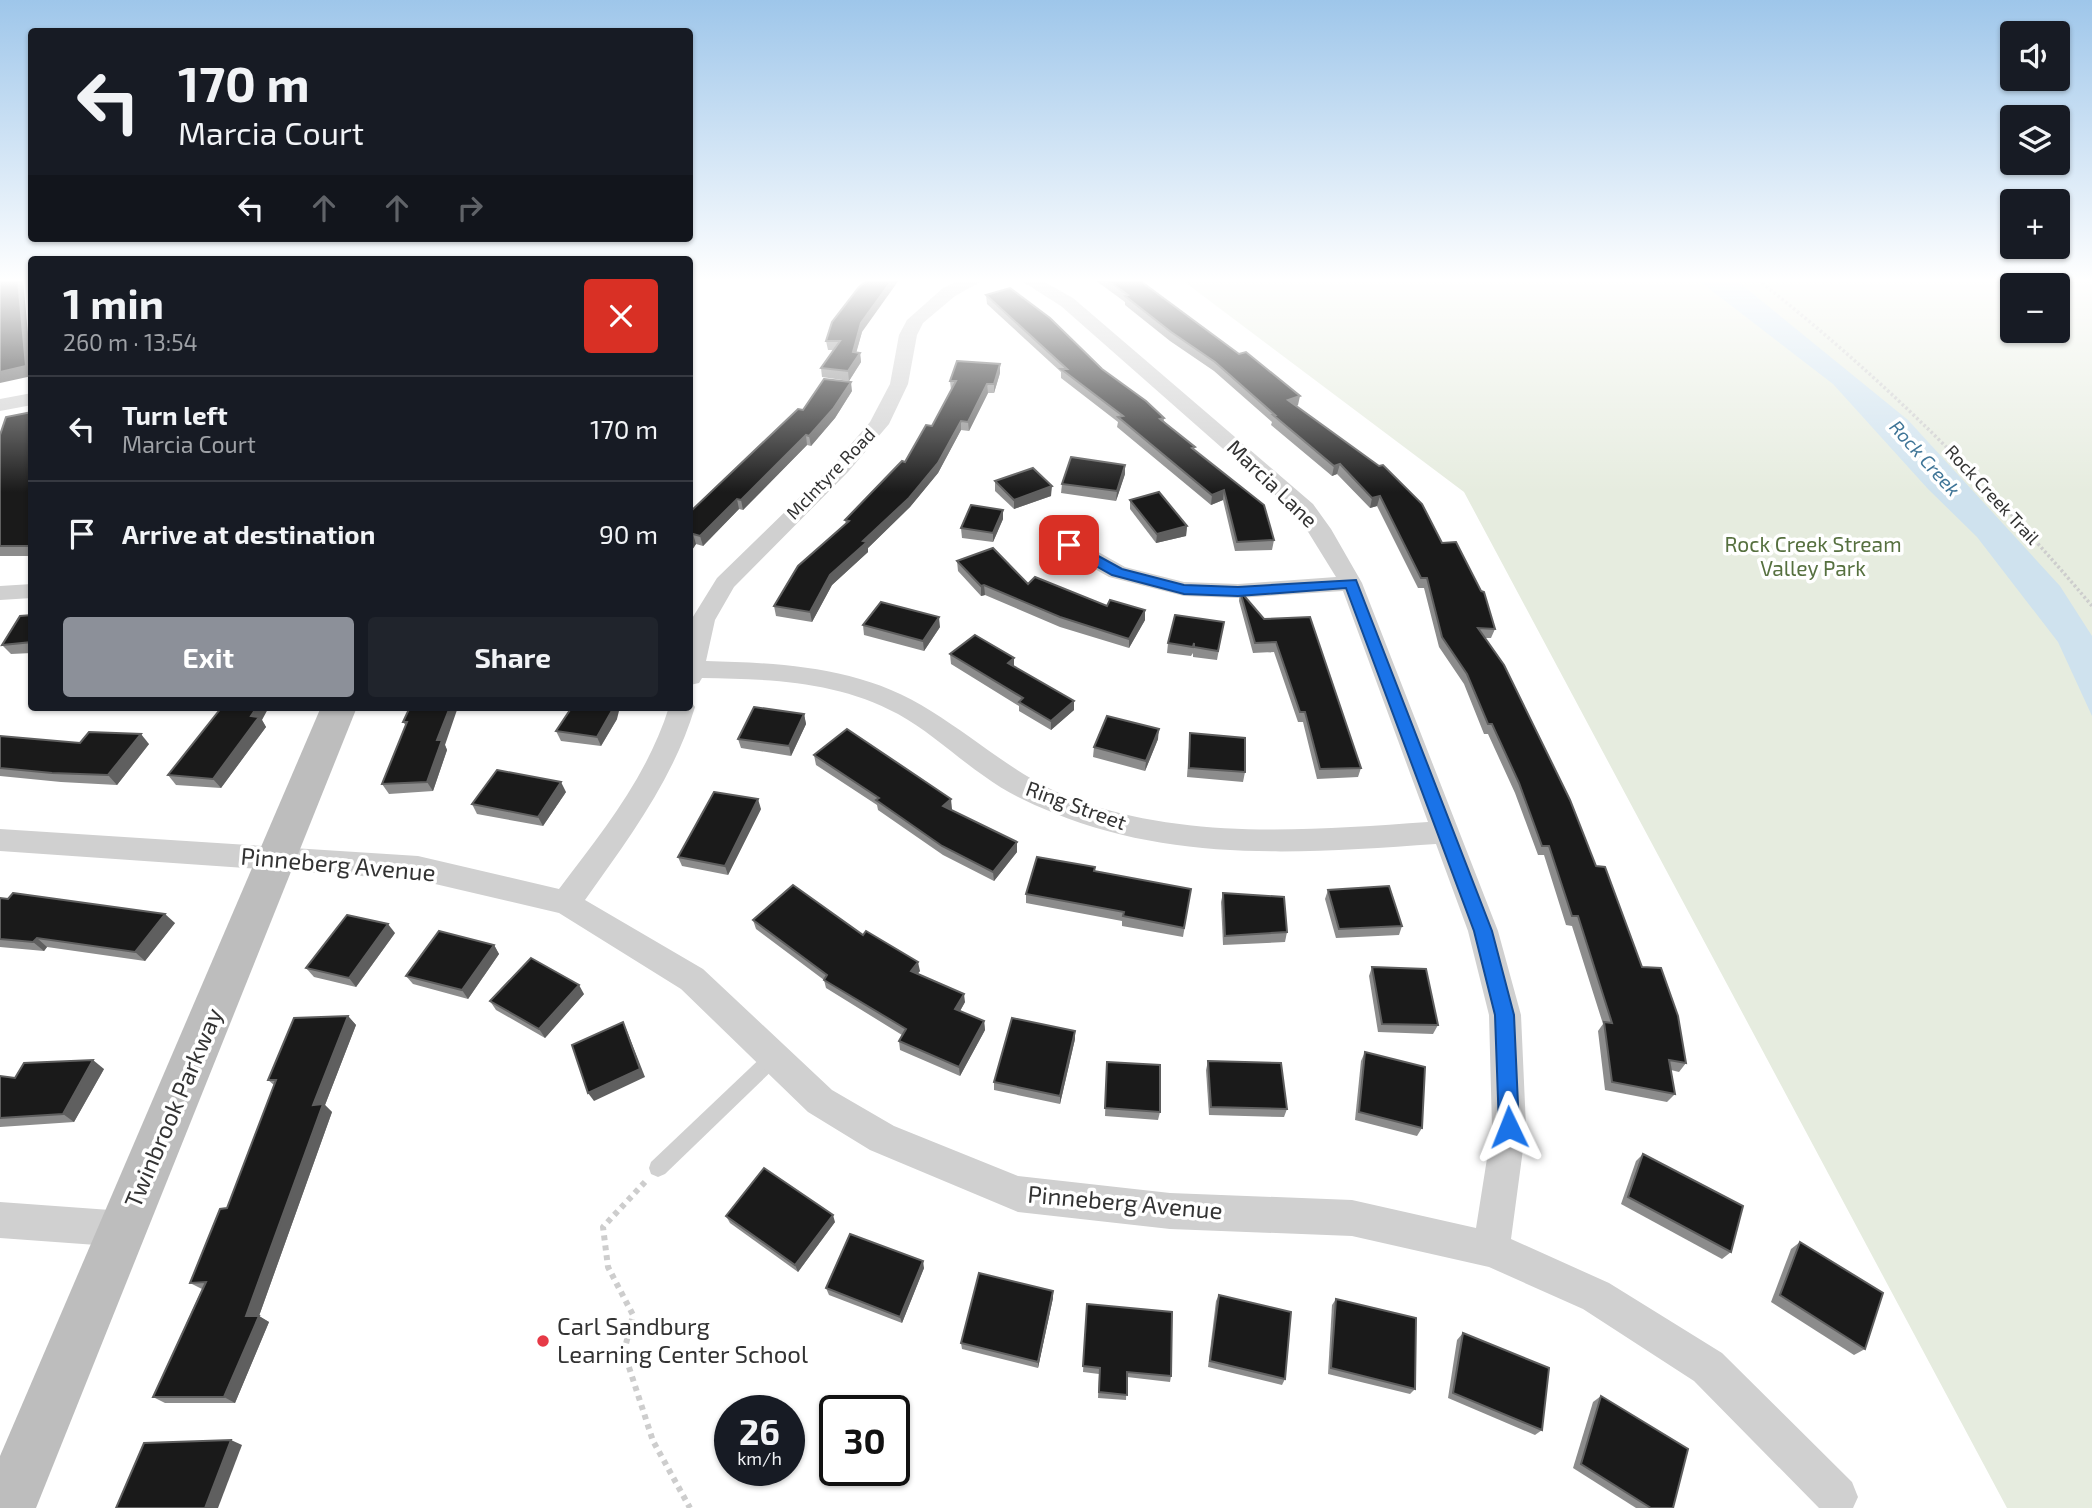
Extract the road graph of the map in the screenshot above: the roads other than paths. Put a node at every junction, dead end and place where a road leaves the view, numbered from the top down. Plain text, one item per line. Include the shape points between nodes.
1 (905, 350) edge
2 (1122, 350) edge
3 (28, 400) edge
4 (0, 405) edge
5 (1069, 545) dead end
6 (1351, 583) junction
7 (28, 591) edge
8 (0, 593) edge
9 (693, 661) edge
10 (693, 673) edge
11 (337, 711) edge
12 (681, 711) edge
13 (1447, 832) junction
14 (0, 840) edge
15 (277, 857) junction
16 (566, 903) junction
17 (774, 1057) junction
18 (658, 1168) road end
19 (0, 1220) edge
20 (124, 1229) junction
21 (1491, 1249) junction
22 (1837, 1497) dead end
23 (7, 1508) edge

1 - 9 street, McIntyre Road via 899,384 879,424 725,583 703,620
2 - 6 street, Marcia Lane via 1305,509
3 - 4 street
5 - 6 street via 1117,572 1184,589 1238,591
6 - 13 street, Marcia Lane
7 - 8 street
10 - 13 street, Ring Street via 791,671 855,684 908,708 1020,786 1079,812 1148,831 1212,841 1283,843
11 - 15 street, Twinbrook Parkway
12 - 16 street via 651,786
13 - 21 street, Marcia Lane via 1483,931 1505,1015 1509,1127
14 - 15 street, Pinneberg Avenue
15 - 16 street, Pinneberg Avenue via 418,868
15 - 20 street, Twinbrook Parkway
16 - 17 street, Pinneberg Avenue via 692,979
17 - 18 lane
17 - 21 street, Pinneberg Avenue via 820,1101 882,1138 1018,1194 1170,1211 1352,1218
19 - 20 street
20 - 23 street, Twinbrook Parkway
21 - 22 street, Pinneberg Avenue via 1595,1296 1708,1367

